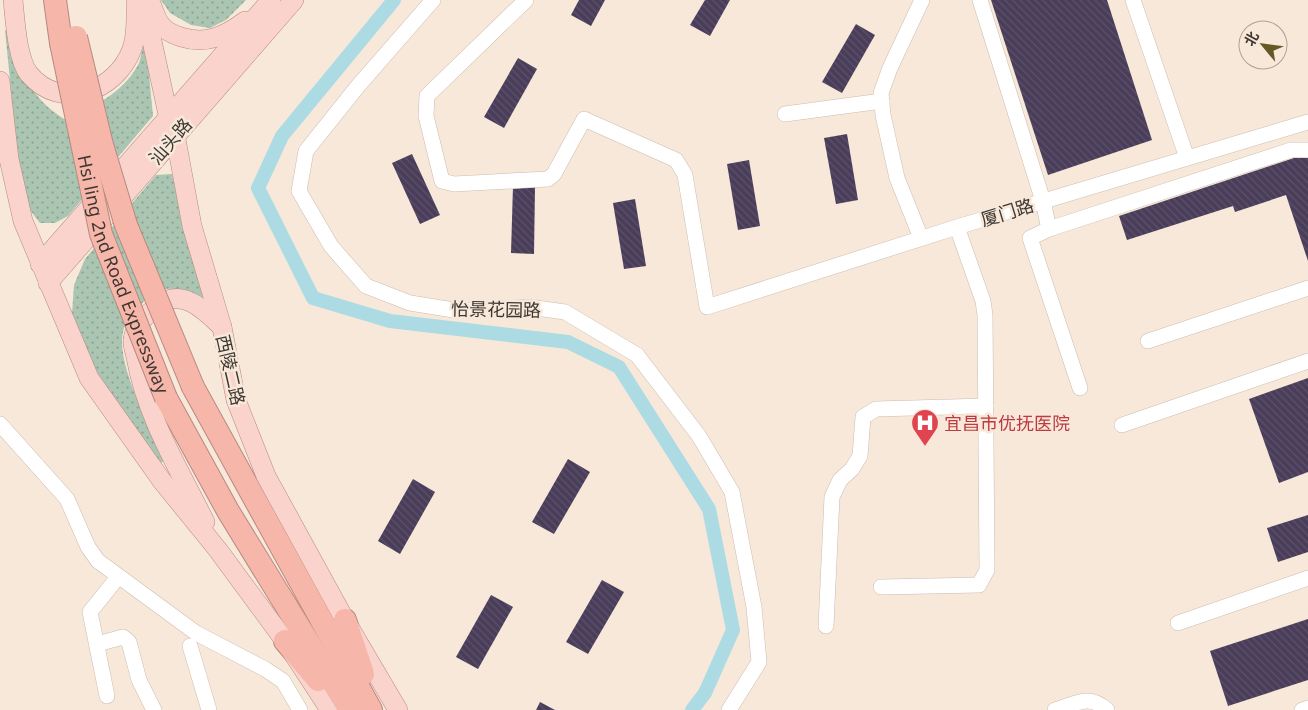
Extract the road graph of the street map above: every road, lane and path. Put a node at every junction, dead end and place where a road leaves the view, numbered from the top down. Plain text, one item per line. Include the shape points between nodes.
1 (13, 0) edge
2 (55, 0) edge
3 (70, 0) edge
4 (136, 0) edge
5 (143, 0) edge
6 (150, 0) edge
7 (294, 0) edge
8 (433, 0) edge
9 (526, 0) edge
10 (922, 0) edge
11 (980, 0) edge
12 (1133, 0) edge
13 (270, 1) edge
14 (68, 40) junction
15 (0, 81) edge
16 (882, 101) junction
17 (785, 114) dead end
18 (1308, 122) edge
19 (172, 127) junction
20 (1308, 150) edge
21 (1187, 158) junction
22 (1043, 201) junction
23 (956, 227) junction
24 (1049, 229) junction
25 (921, 238) junction
26 (40, 264) junction
27 (48, 283) junction
28 (1308, 288) edge
29 (222, 326) junction
30 (1148, 341) dead end
31 (1308, 361) edge
32 (1080, 388) dead end
33 (986, 406) junction
34 (0, 424) edge
35 (1122, 424) dead end
36 (218, 550) junction
37 (118, 577) junction
38 (1308, 578) edge
39 (881, 587) dead end
40 (345, 620) junction
41 (1178, 623) dead end
42 (826, 626) dead end
43 (285, 641) junction
44 (96, 644) junction
45 (190, 646) dead end
46 (107, 696) dead end
47 (1308, 708) edge
48 (154, 710) edge
49 (209, 710) edge
50 (300, 710) edge
51 (330, 710) edge
52 (343, 710) edge
53 (350, 710) edge
54 (371, 710) edge
55 (376, 710) edge
56 (398, 710) edge
57 (730, 710) edge
58 (1055, 710) edge
59 (1107, 710) edge
60 (1302, 710) edge

1 - 4 main road via 20,49 28,73 56,93 76,96 99,89 115,76 132,50
2 - 14 highway, Hsi ling 2nd Road Expressway
3 - 14 highway, Hsi ling 2nd Road Expressway
5 - 19 main road, 西陵二路
6 - 13 main road via 160,25 175,35 200,41 230,33
7 - 19 main road, 汕头路
8 - 57 street, 怡景花园路 via 306,151 299,191 331,246 366,286 410,302 460,311 529,307 565,312 637,355 699,436 732,492 754,607 759,662
9 - 25 street, 厦门路 via 428,96 426,116 442,181 454,184 548,179 554,174 584,119 676,160 685,175 707,307
10 - 16 street via 890,68 881,93
11 - 22 street
12 - 21 street
13 - 19 main road, 汕头路
14 - 53 highway, Hsi ling 2nd Road Expressway, bridge via 101,234 166,398 228,512
14 - 54 highway, Hsi ling 2nd Road Expressway, bridge via 126,225 192,386
15 - 26 main road via 9,159 23,221
16 - 17 street
16 - 25 street via 897,178
18 - 21 street, 厦门路
19 - 26 main road, 汕头路
19 - 27 main road, 汕头路
19 - 29 main road, 西陵二路 via 192,226
20 - 24 street via 1291,150
21 - 22 street, 厦门路
22 - 23 street, 厦门路
22 - 24 street
23 - 25 street, 厦门路
23 - 33 street via 984,308
24 - 32 street via 1030,238
26 - 27 main road
27 - 36 main road via 89,378 162,481
28 - 30 street
29 - 36 main road via 185,299 168,299 146,314 133,338 139,378 163,438
29 - 40 main road, 西陵二路 via 236,400 266,476
31 - 35 street
33 - 39 street via 988,570 979,585
33 - 42 street via 876,409 863,417 860,456 840,480 832,497
34 - 37 street via 67,499 88,547 98,561
36 - 43 main road
37 - 44 street via 90,612
37 - 50 street via 196,632 283,681
38 - 41 street
40 - 55 highway
40 - 56 main road, 西陵二路
43 - 51 main road
43 - 52 highway
44 - 46 street
44 - 48 street via 123,637 129,642 139,680
45 - 49 street
47 - 60 street
58 - 59 street via 1090,699

